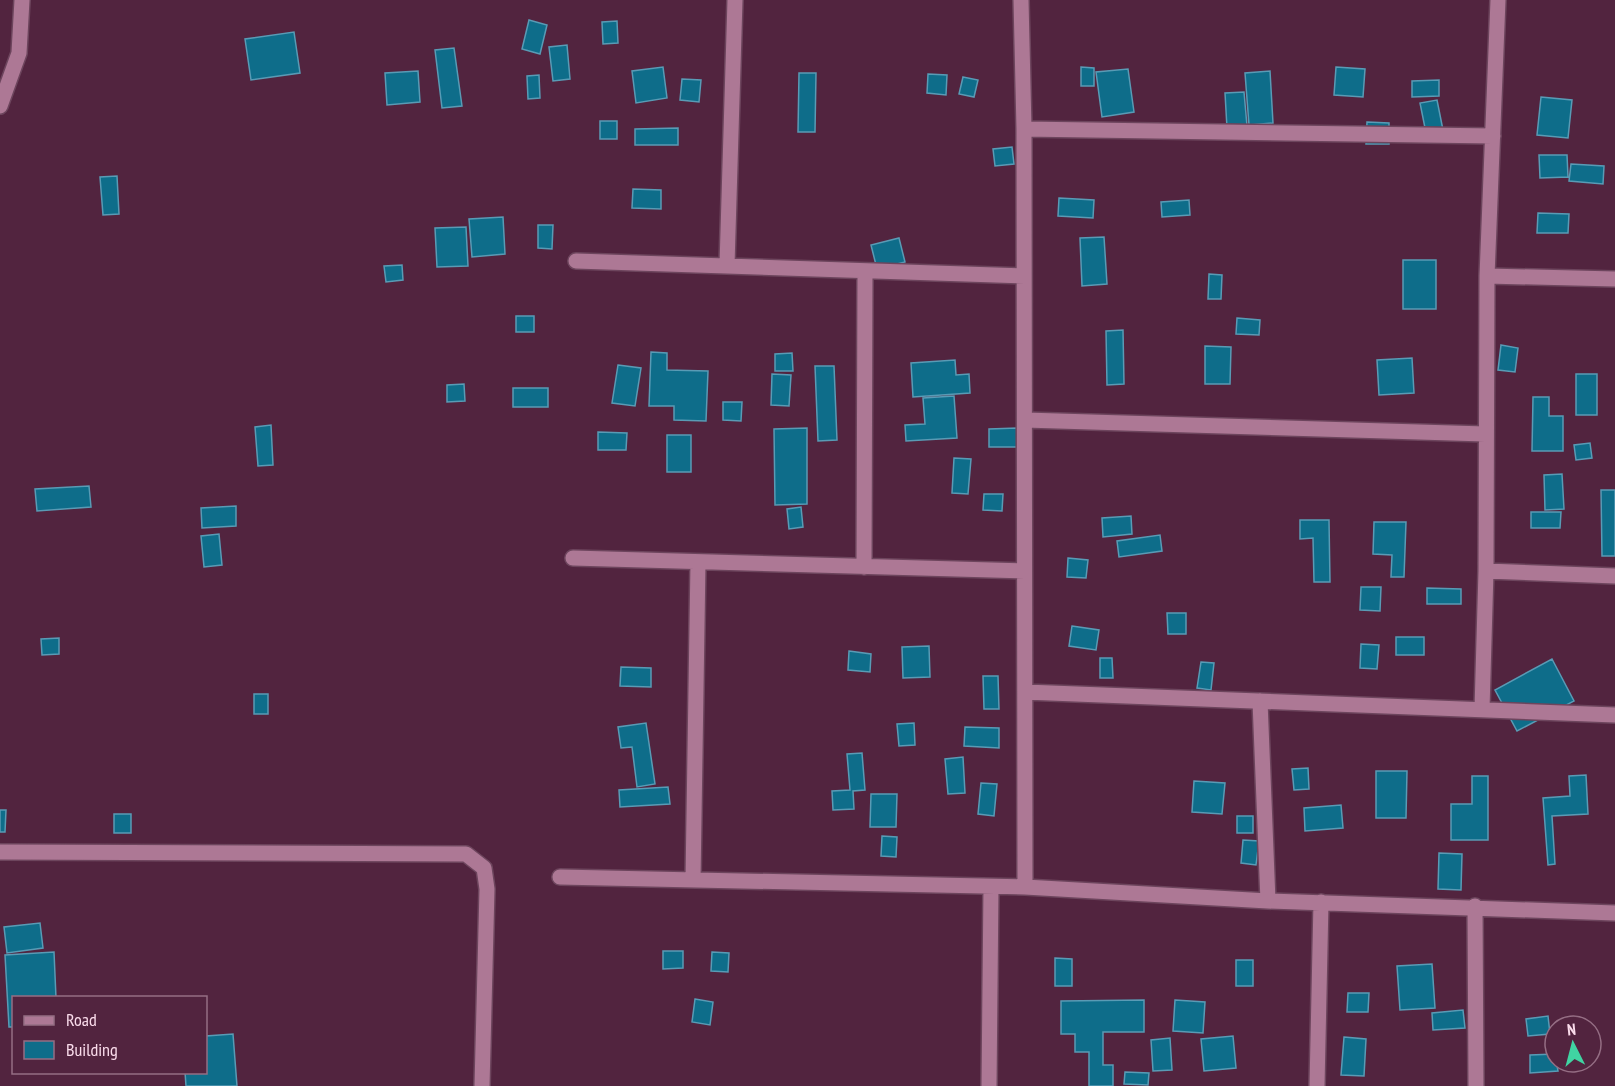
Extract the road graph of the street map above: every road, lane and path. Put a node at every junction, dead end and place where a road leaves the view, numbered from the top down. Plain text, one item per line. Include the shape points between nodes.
1 (22, 0) edge
2 (735, 0) edge
3 (1021, 0) edge
4 (1498, 0) edge
5 (0, 106) edge
6 (1024, 129) junction
7 (1493, 136) junction
8 (576, 261) dead end
9 (727, 264) junction
10 (865, 272) junction
11 (1024, 276) junction
12 (1487, 276) junction
13 (1615, 279) edge
14 (1024, 420) junction
15 (1485, 434) junction
16 (573, 558) dead end
17 (698, 562) junction
18 (864, 567) junction
19 (1024, 571) junction
20 (1486, 571) junction
21 (1615, 576) edge
22 (1025, 692) junction
23 (1260, 700) junction
24 (1482, 709) junction
25 (1615, 715) edge
26 (0, 852) edge
27 (560, 878) dead end
28 (693, 880) junction
29 (991, 887) junction
30 (1025, 887) junction
31 (1268, 901) junction
32 (1321, 902) junction
33 (1475, 906) junction
34 (1615, 913) edge
35 (482, 1086) edge
36 (989, 1086) edge
37 (1317, 1086) edge
38 (1476, 1086) edge

1 - 5 street via 20,53
2 - 9 street
3 - 6 street
4 - 7 street
6 - 7 street
6 - 11 street
7 - 12 street
8 - 9 street
9 - 10 street
10 - 11 street
10 - 18 street
11 - 14 street
12 - 13 street
12 - 15 street
14 - 15 street
14 - 19 street
15 - 20 street
16 - 17 street
17 - 18 street
17 - 28 street
18 - 19 street
19 - 22 street
20 - 21 street
20 - 24 street
22 - 23 street
22 - 30 street
23 - 24 street
23 - 31 street
24 - 25 street
26 - 35 street via 466,854 484,868 487,889
27 - 28 street
28 - 29 street
29 - 30 street
29 - 36 street
30 - 31 street
31 - 32 street
32 - 33 street
32 - 37 street
33 - 34 street
33 - 38 street

